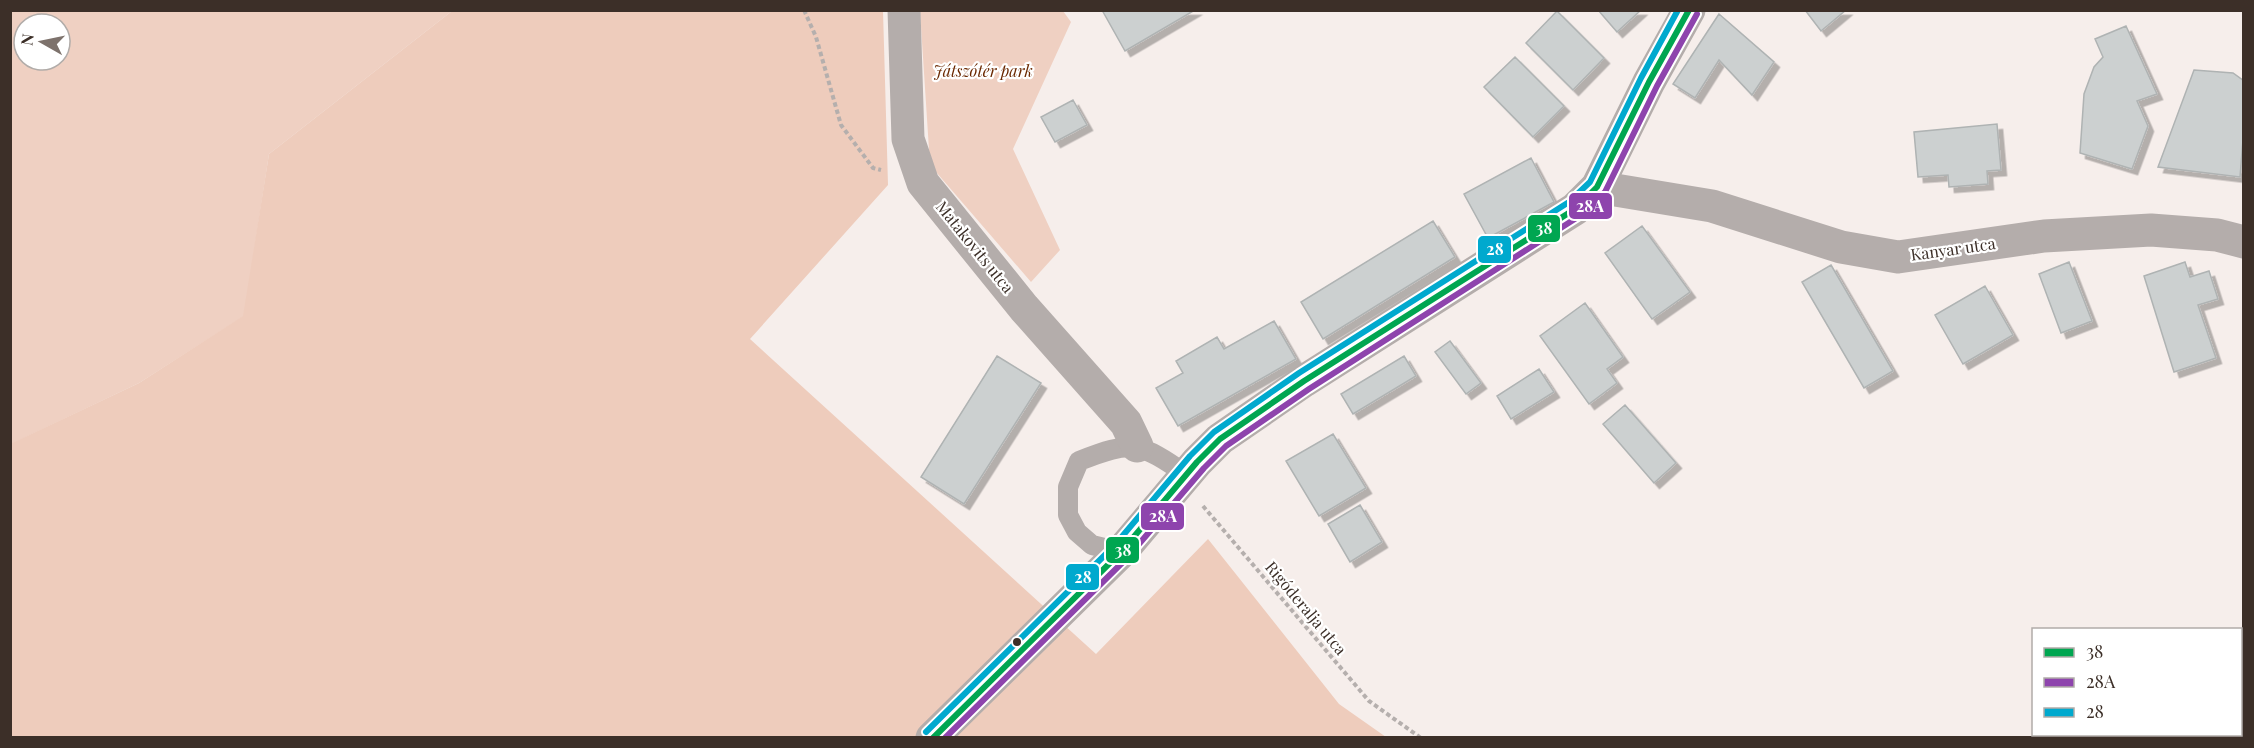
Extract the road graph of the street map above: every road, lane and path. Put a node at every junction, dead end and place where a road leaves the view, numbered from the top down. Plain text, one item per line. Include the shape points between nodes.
1 (804, 10) edge
2 (904, 10) edge
3 (1689, 10) edge
4 (923, 183) junction
5 (1597, 187) junction
6 (2244, 242) edge
7 (1137, 446) junction
8 (1184, 479) junction
9 (1121, 552) junction
10 (932, 738) edge
11 (1421, 738) edge

1 - 4 path via 816,37 841,125 873,168
2 - 4 street, Matakovits utca via 908,139
3 - 5 street
4 - 7 street, Matakovits utca via 1023,308 1126,423
5 - 6 street, Kanyar utca via 1712,206 1841,247 1898,257 2044,236 2151,230 2217,235
5 - 8 street via 1575,209 1304,381 1221,439
7 - 8 lane via 1165,459
7 - 9 lane via 1112,448 1078,461 1068,487 1068,515 1077,532 1092,545
8 - 9 street
8 - 11 path, Rigóderalja utca via 1369,701
9 - 10 street

